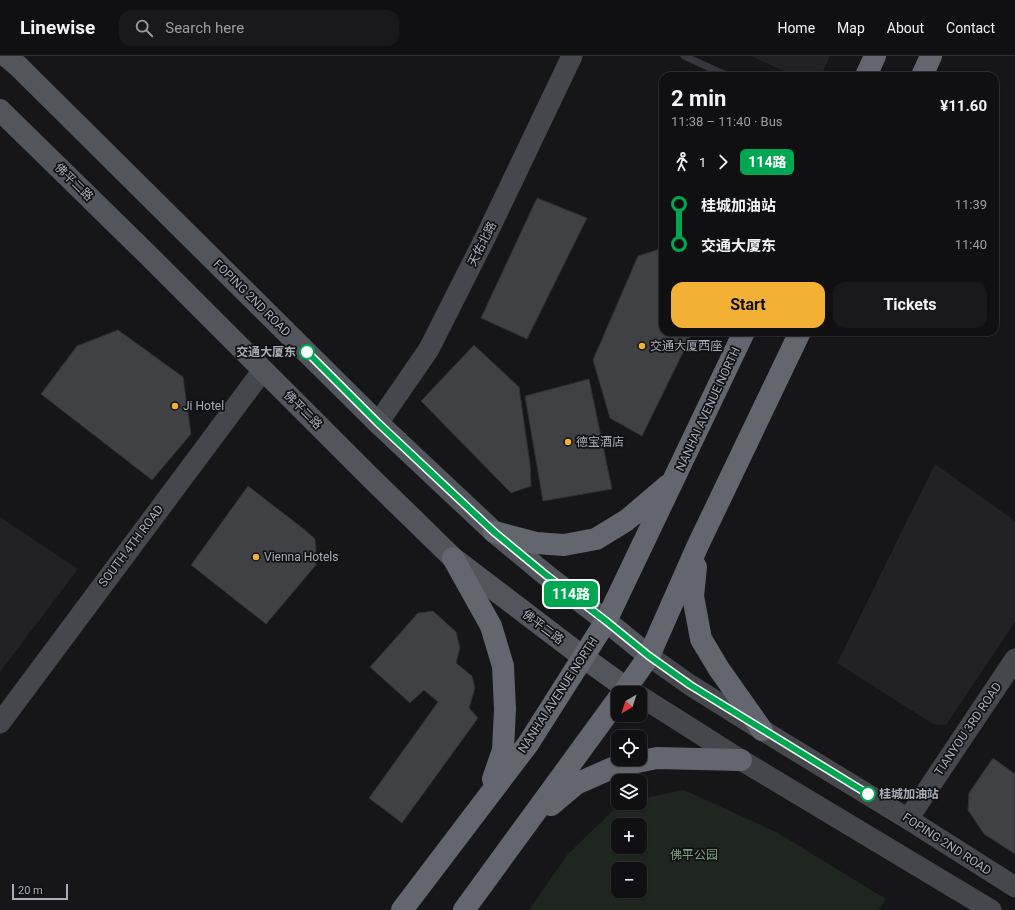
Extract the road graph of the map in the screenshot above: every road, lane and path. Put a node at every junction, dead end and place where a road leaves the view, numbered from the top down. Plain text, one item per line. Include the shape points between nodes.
1 (6, 56) edge
2 (572, 56) edge
3 (684, 56) edge
4 (875, 56) edge
5 (931, 56) edge
6 (719, 72) edge
7 (868, 72) edge
8 (924, 72) edge
9 (0, 110) edge
10 (742, 336) edge
11 (798, 336) edge
12 (263, 370) junction
13 (378, 423) junction
14 (674, 481) junction
15 (494, 532) junction
16 (698, 545) junction
17 (453, 558) junction
18 (606, 621) junction
19 (649, 656) junction
20 (583, 657) junction
21 (1015, 659) edge
22 (618, 686) edge
23 (632, 686) edge
24 (647, 705) edge
25 (611, 716) edge
26 (0, 723) edge
27 (762, 730) junction
28 (741, 760) junction
29 (487, 797) junction
30 (908, 819) junction
31 (526, 826) junction
32 (1015, 887) edge
33 (402, 910) edge
34 (464, 910) edge
35 (990, 910) edge

1 - 13 main road, FOPING 2ND ROAD
2 - 13 street, 天佑北路 via 429,349
3 - 6 lane
4 - 7 highway
5 - 8 highway
9 - 12 main road, 佛平二路
10 - 14 highway, NANHAI AVENUE NORTH
11 - 16 highway
12 - 17 main road, 佛平二路
12 - 26 street, SOUTH 4TH ROAD
13 - 15 main road, FOPING 2ND ROAD
14 - 15 highway via 627,520 596,539 564,545 536,543
14 - 18 highway, NANHAI AVENUE NORTH
15 - 18 main road, FOPING 2ND ROAD
16 - 19 highway
16 - 27 highway via 692,596 701,639
17 - 20 main road, 佛平二路
17 - 29 highway via 491,626 503,666 503,750
18 - 19 main road, FOPING 2ND ROAD
18 - 20 highway, NANHAI AVENUE NORTH
19 - 23 highway
19 - 27 street, FOPING 2ND ROAD
20 - 22 main road, 佛平二路
20 - 29 highway, NANHAI AVENUE NORTH via 528,744
21 - 30 street, TIANYOU 3RD ROAD
24 - 28 street
25 - 31 highway
27 - 30 street, FOPING 2ND ROAD
28 - 31 highway via 657,758 617,766 576,784
28 - 35 street
29 - 33 highway, NANHAI AVENUE NORTH
30 - 32 street, FOPING 2ND ROAD
31 - 34 highway

